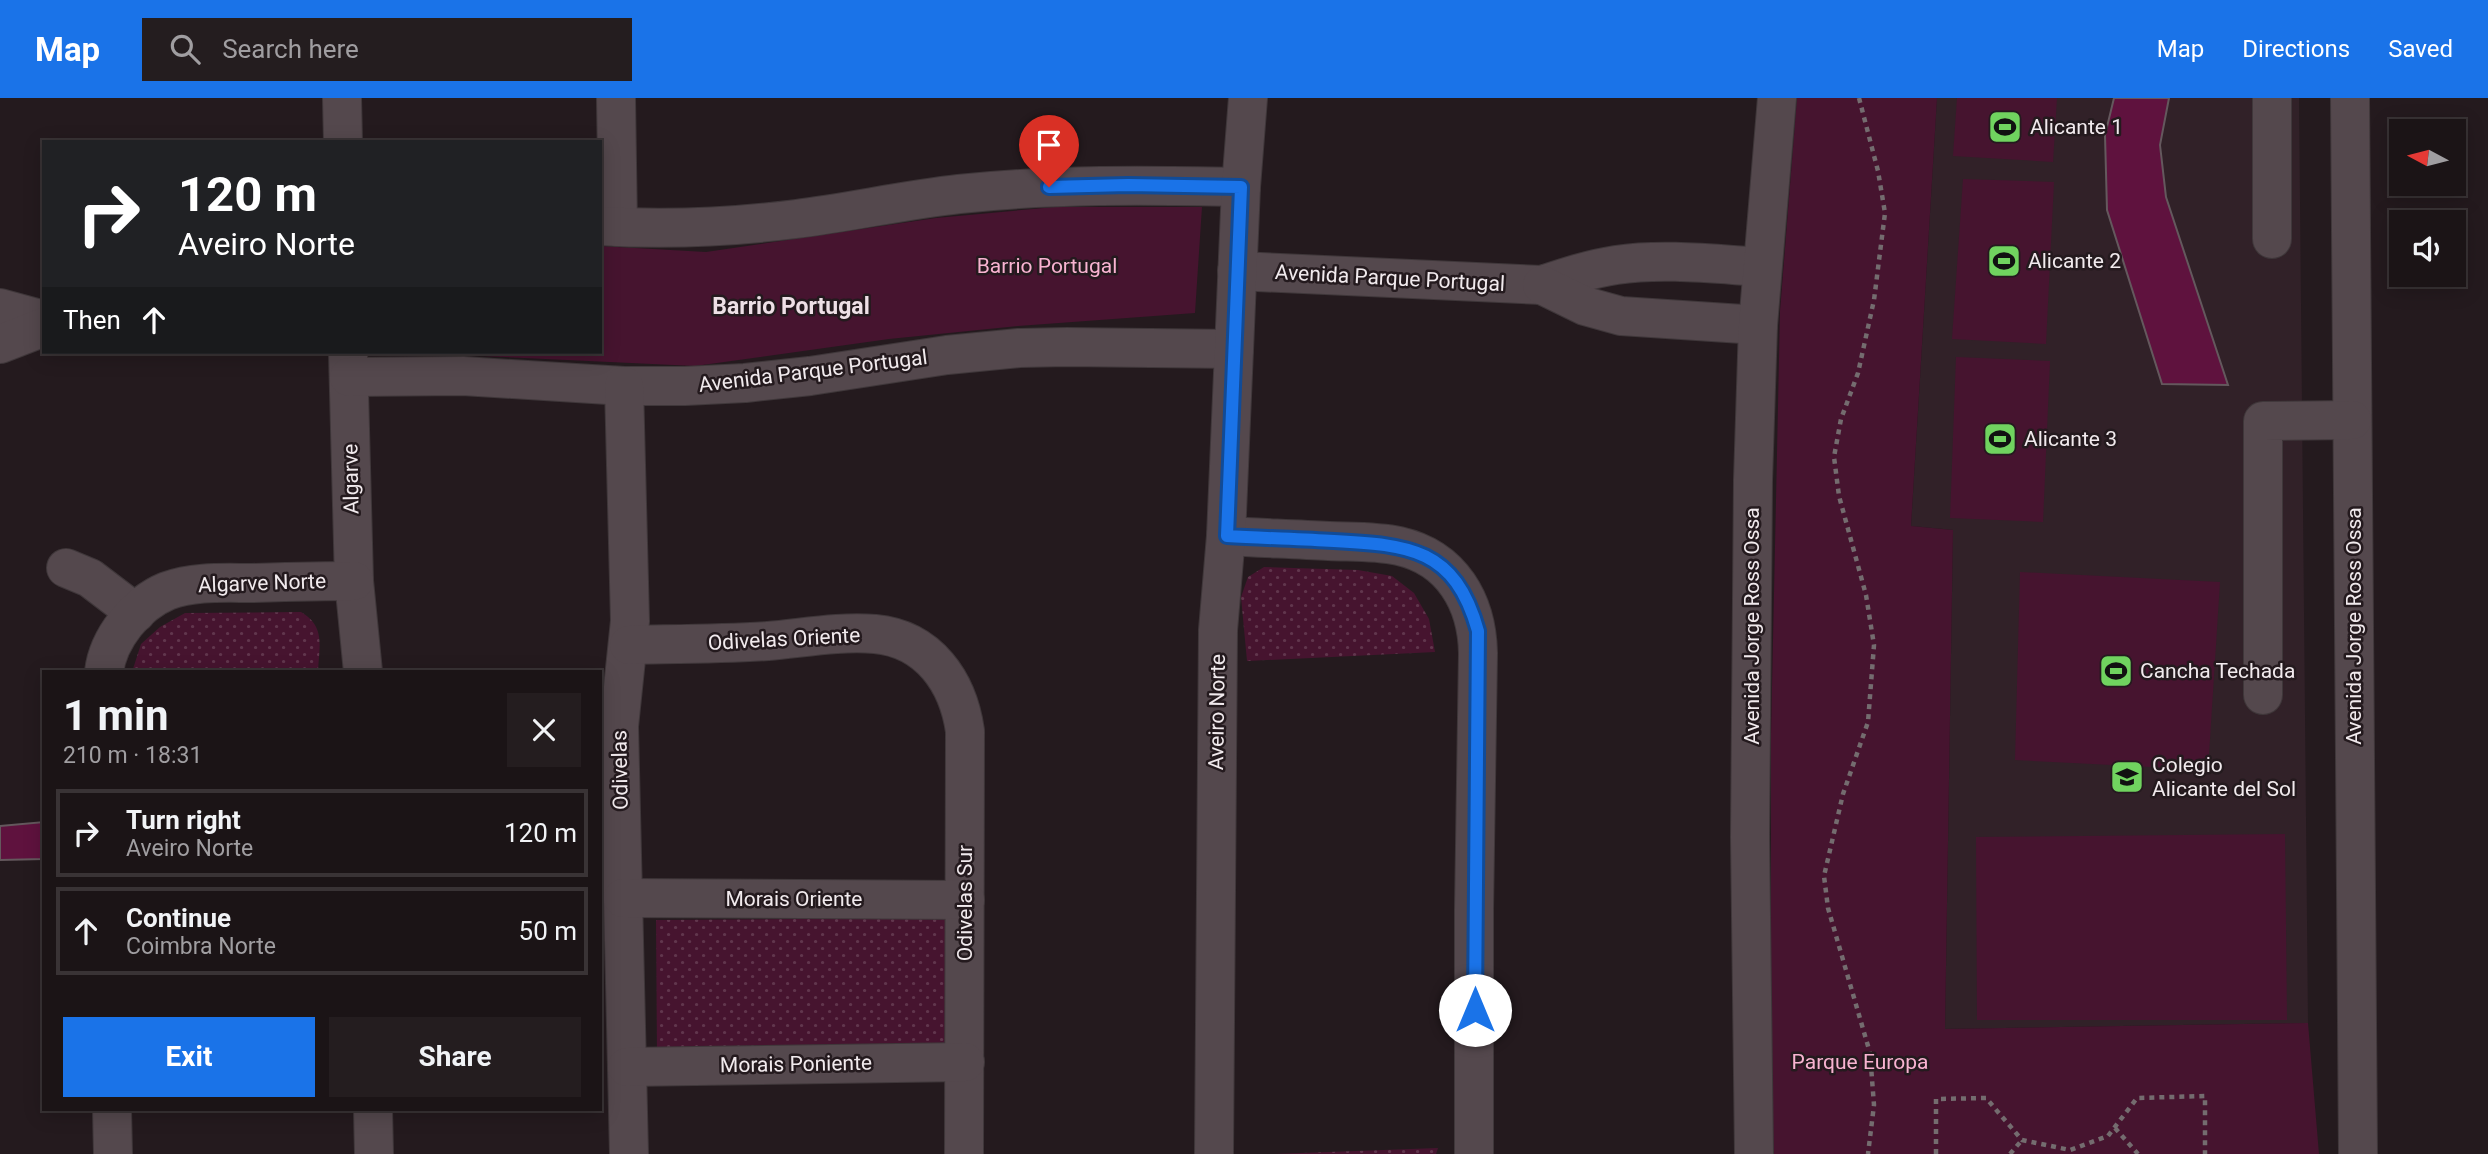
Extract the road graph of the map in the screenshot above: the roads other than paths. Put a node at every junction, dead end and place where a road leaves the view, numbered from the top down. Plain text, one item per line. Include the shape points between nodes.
1 (342, 98) edge
2 (616, 98) edge
3 (1248, 98) edge
4 (1777, 98) edge
5 (2272, 98) edge
6 (2350, 98) edge
7 (343, 140) edge
8 (1241, 187) junction
9 (609, 226) edge
10 (2272, 239) dead end
11 (1762, 267) junction
12 (1237, 271) junction
13 (1542, 285) junction
14 (0, 308) edge
15 (42, 319) edge
16 (1758, 326) junction
17 (42, 328) edge
18 (0, 344) edge
19 (1234, 349) junction
20 (349, 364) edge
21 (624, 386) junction
22 (2352, 420) junction
23 (1227, 536) junction
24 (66, 568) dead end
25 (354, 581) junction
26 (136, 612) junction
27 (629, 645) junction
28 (933, 660) joint
29 (105, 670) edge
30 (363, 670) edge
31 (2263, 695) dead end
32 (623, 898) junction
33 (965, 900) junction
34 (964, 1062) junction
35 (627, 1067) junction
36 (113, 1111) edge
37 (373, 1111) edge
38 (113, 1154) edge
39 (374, 1154) edge
40 (629, 1154) edge
41 (964, 1154) edge
42 (1214, 1154) edge
43 (1474, 1154) edge
44 (1754, 1154) edge
45 (2358, 1154) edge

1 - 7 street
2 - 9 street
3 - 8 street, Aveiro Norte
4 - 11 street, Avenida Jorge Ross Ossa
5 - 10 street
6 - 22 street, Avenida Jorge Ross Ossa
8 - 9 street via 1049,187 960,194 736,225
8 - 12 street, Aveiro Norte
11 - 13 street, Avenida Parque Portugal via 1626,264
11 - 16 street, Avenida Jorge Ross Ossa
12 - 13 street, Avenida Parque Portugal
12 - 19 street, Aveiro Norte
13 - 16 street, Avenida Parque Portugal via 1585,306 1621,316
14 - 15 street
16 - 44 street, Avenida Jorge Ross Ossa via 1751,823
17 - 18 street
19 - 21 street, Avenida Parque Portugal via 1019,348 744,383
19 - 23 street, Aveiro Norte
20 - 21 street, Avenida Parque Portugal
20 - 25 street, Algarve
21 - 27 street, Odivelas
22 - 31 street via 2263,421
22 - 45 street, Avenida Jorge Ross Ossa
23 - 42 street, Aveiro Norte via 1218,630
23 - 43 street via 1399,546 1448,572 1472,609 1478,631
24 - 26 street via 90,578
25 - 26 street, Algarve Norte via 189,585 167,592
25 - 30 street, Algarve
26 - 29 street, Algarve Norte via 111,646
27 - 28 street, Odivelas Oriente via 878,634 897,639
27 - 32 street, Odivelas via 620,708
28 - 33 street, Odivelas Sur via 956,692 965,731
32 - 33 street, Morais Oriente
32 - 35 street, Odivelas
33 - 34 street, Odivelas Sur
34 - 35 street, Morais Poniente
34 - 41 street, Odivelas Sur
35 - 40 street, Odivelas
36 - 38 street
37 - 39 street

